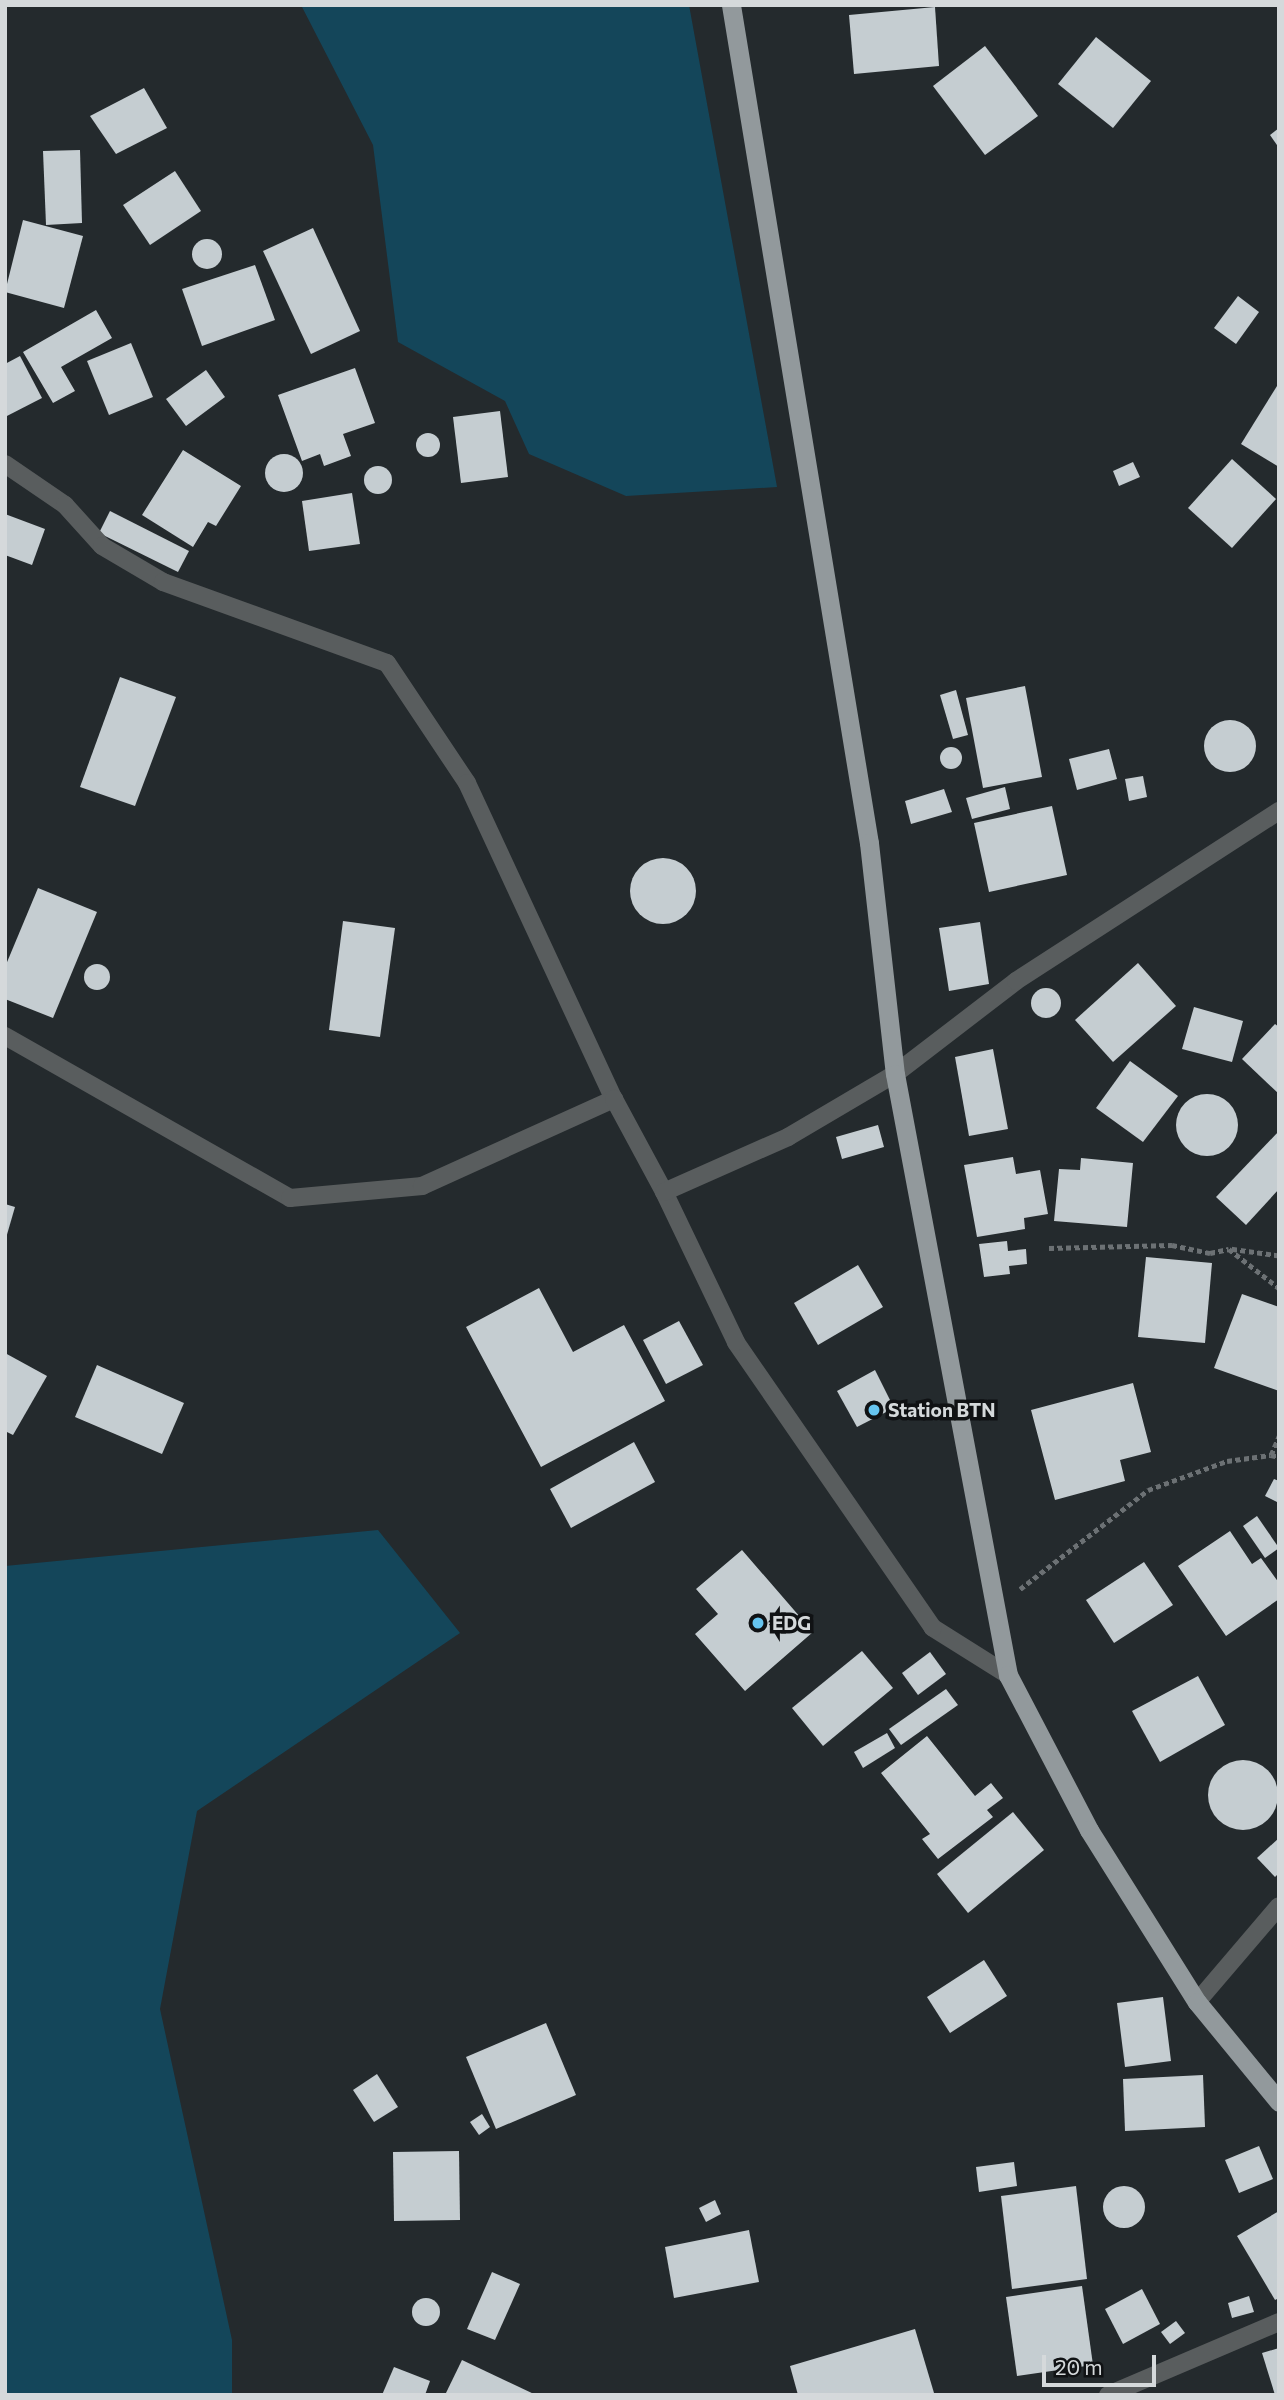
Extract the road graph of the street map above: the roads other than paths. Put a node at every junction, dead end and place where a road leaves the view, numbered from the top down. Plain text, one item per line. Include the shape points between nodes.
1 (732, 5) edge
2 (5, 464) edge
3 (1279, 811) edge
4 (5, 1036) edge
5 (895, 1074) junction
6 (614, 1100) junction
7 (664, 1192) junction
8 (1008, 1675) junction
9 (1279, 1906) edge
10 (1197, 2002) junction
11 (1279, 2102) edge
12 (1279, 2322) edge
13 (1108, 2395) edge

1 - 5 highway via 869,843
2 - 6 street via 65,505 103,546 163,582 387,663 467,783
3 - 5 street via 1016,981
4 - 6 street via 290,1198 422,1186
5 - 7 street via 788,1137
5 - 8 highway
6 - 7 street
7 - 8 street via 736,1342 933,1628
8 - 10 highway via 1089,1830
9 - 10 street
10 - 11 highway
12 - 13 street

